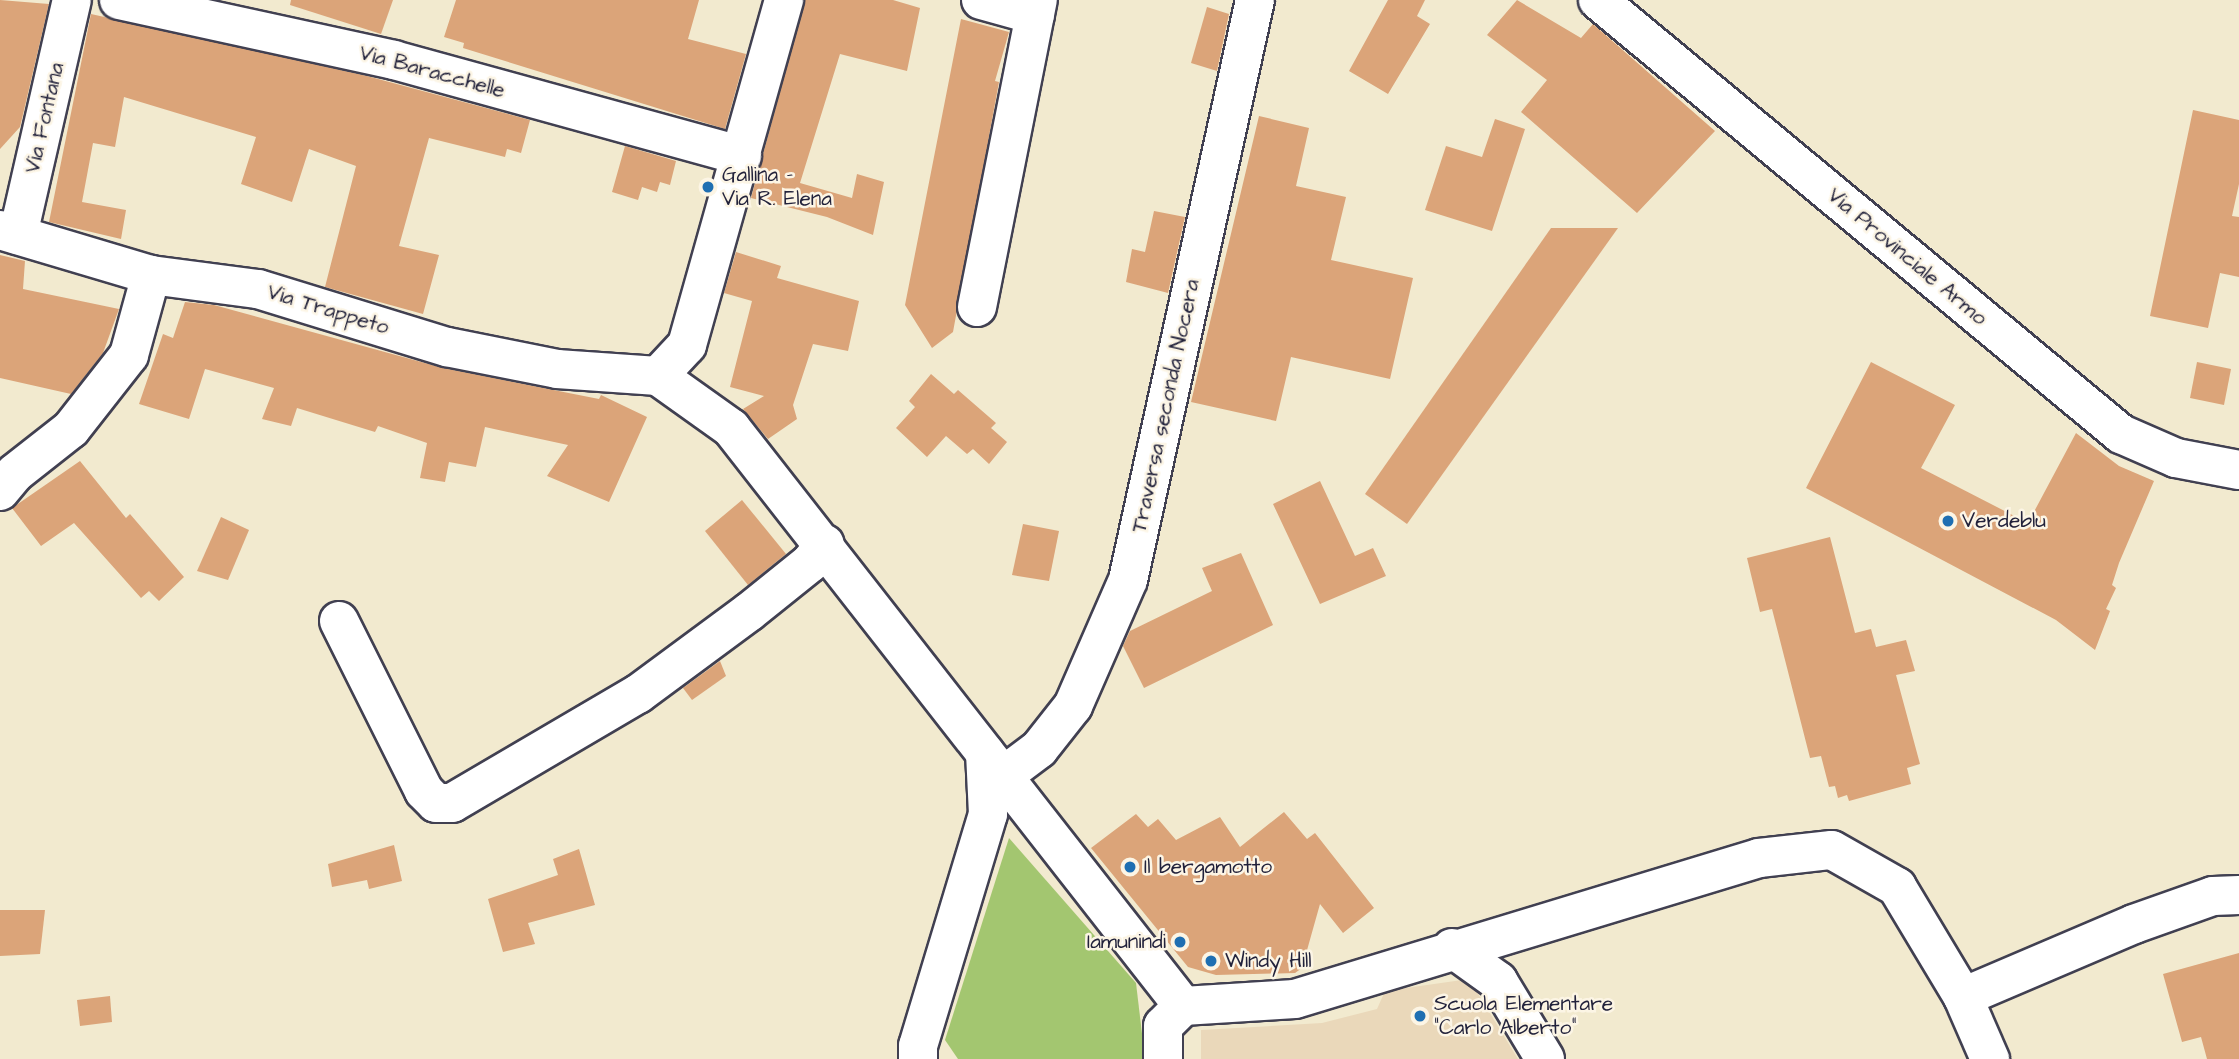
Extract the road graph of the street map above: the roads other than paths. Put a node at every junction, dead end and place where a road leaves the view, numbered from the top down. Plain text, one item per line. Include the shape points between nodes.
1 (72, 0) edge
2 (119, 0) edge
3 (784, 0) edge
4 (981, 0) edge
5 (1255, 0) edge
6 (1598, 0) edge
7 (1037, 8) edge
8 (742, 156) junction
9 (9, 233) edge
10 (151, 275) junction
11 (977, 307) dead end
12 (658, 376) junction
13 (2239, 470) edge
14 (0, 491) edge
15 (825, 544) junction
16 (339, 621) dead end
17 (994, 765) junction
18 (2239, 895) edge
19 (1451, 948) junction
20 (1964, 997) junction
21 (1183, 1006) junction
22 (918, 1059) edge
23 (1163, 1059) edge
24 (1545, 1059) edge
25 (1990, 1059) edge

1 - 9 street, Via Fontana
2 - 8 street, Via Baracchelle via 394,60
3 - 8 street
4 - 7 street
5 - 17 street, Traversa seconda Nocera via 1128,580 1073,706 1039,749
6 - 13 street, Via Provinciale Armo via 2121,434 2176,458
7 - 11 street
8 - 12 street via 687,345
9 - 10 street, Via Trappeto
10 - 12 street, Via Trappeto via 258,289 483,354 557,369
10 - 14 street via 129,355 71,429 15,473
12 - 15 street via 731,428
15 - 16 street via 810,563 638,694 452,803 436,803 424,791
15 - 17 street
17 - 21 street
17 - 22 street via 988,814 918,1045
18 - 20 street via 2213,896 2134,924
19 - 20 street via 1759,858 1832,850 1897,887
19 - 21 street via 1295,999
19 - 24 street via 1498,981
20 - 25 street
21 - 23 street via 1163,1026

